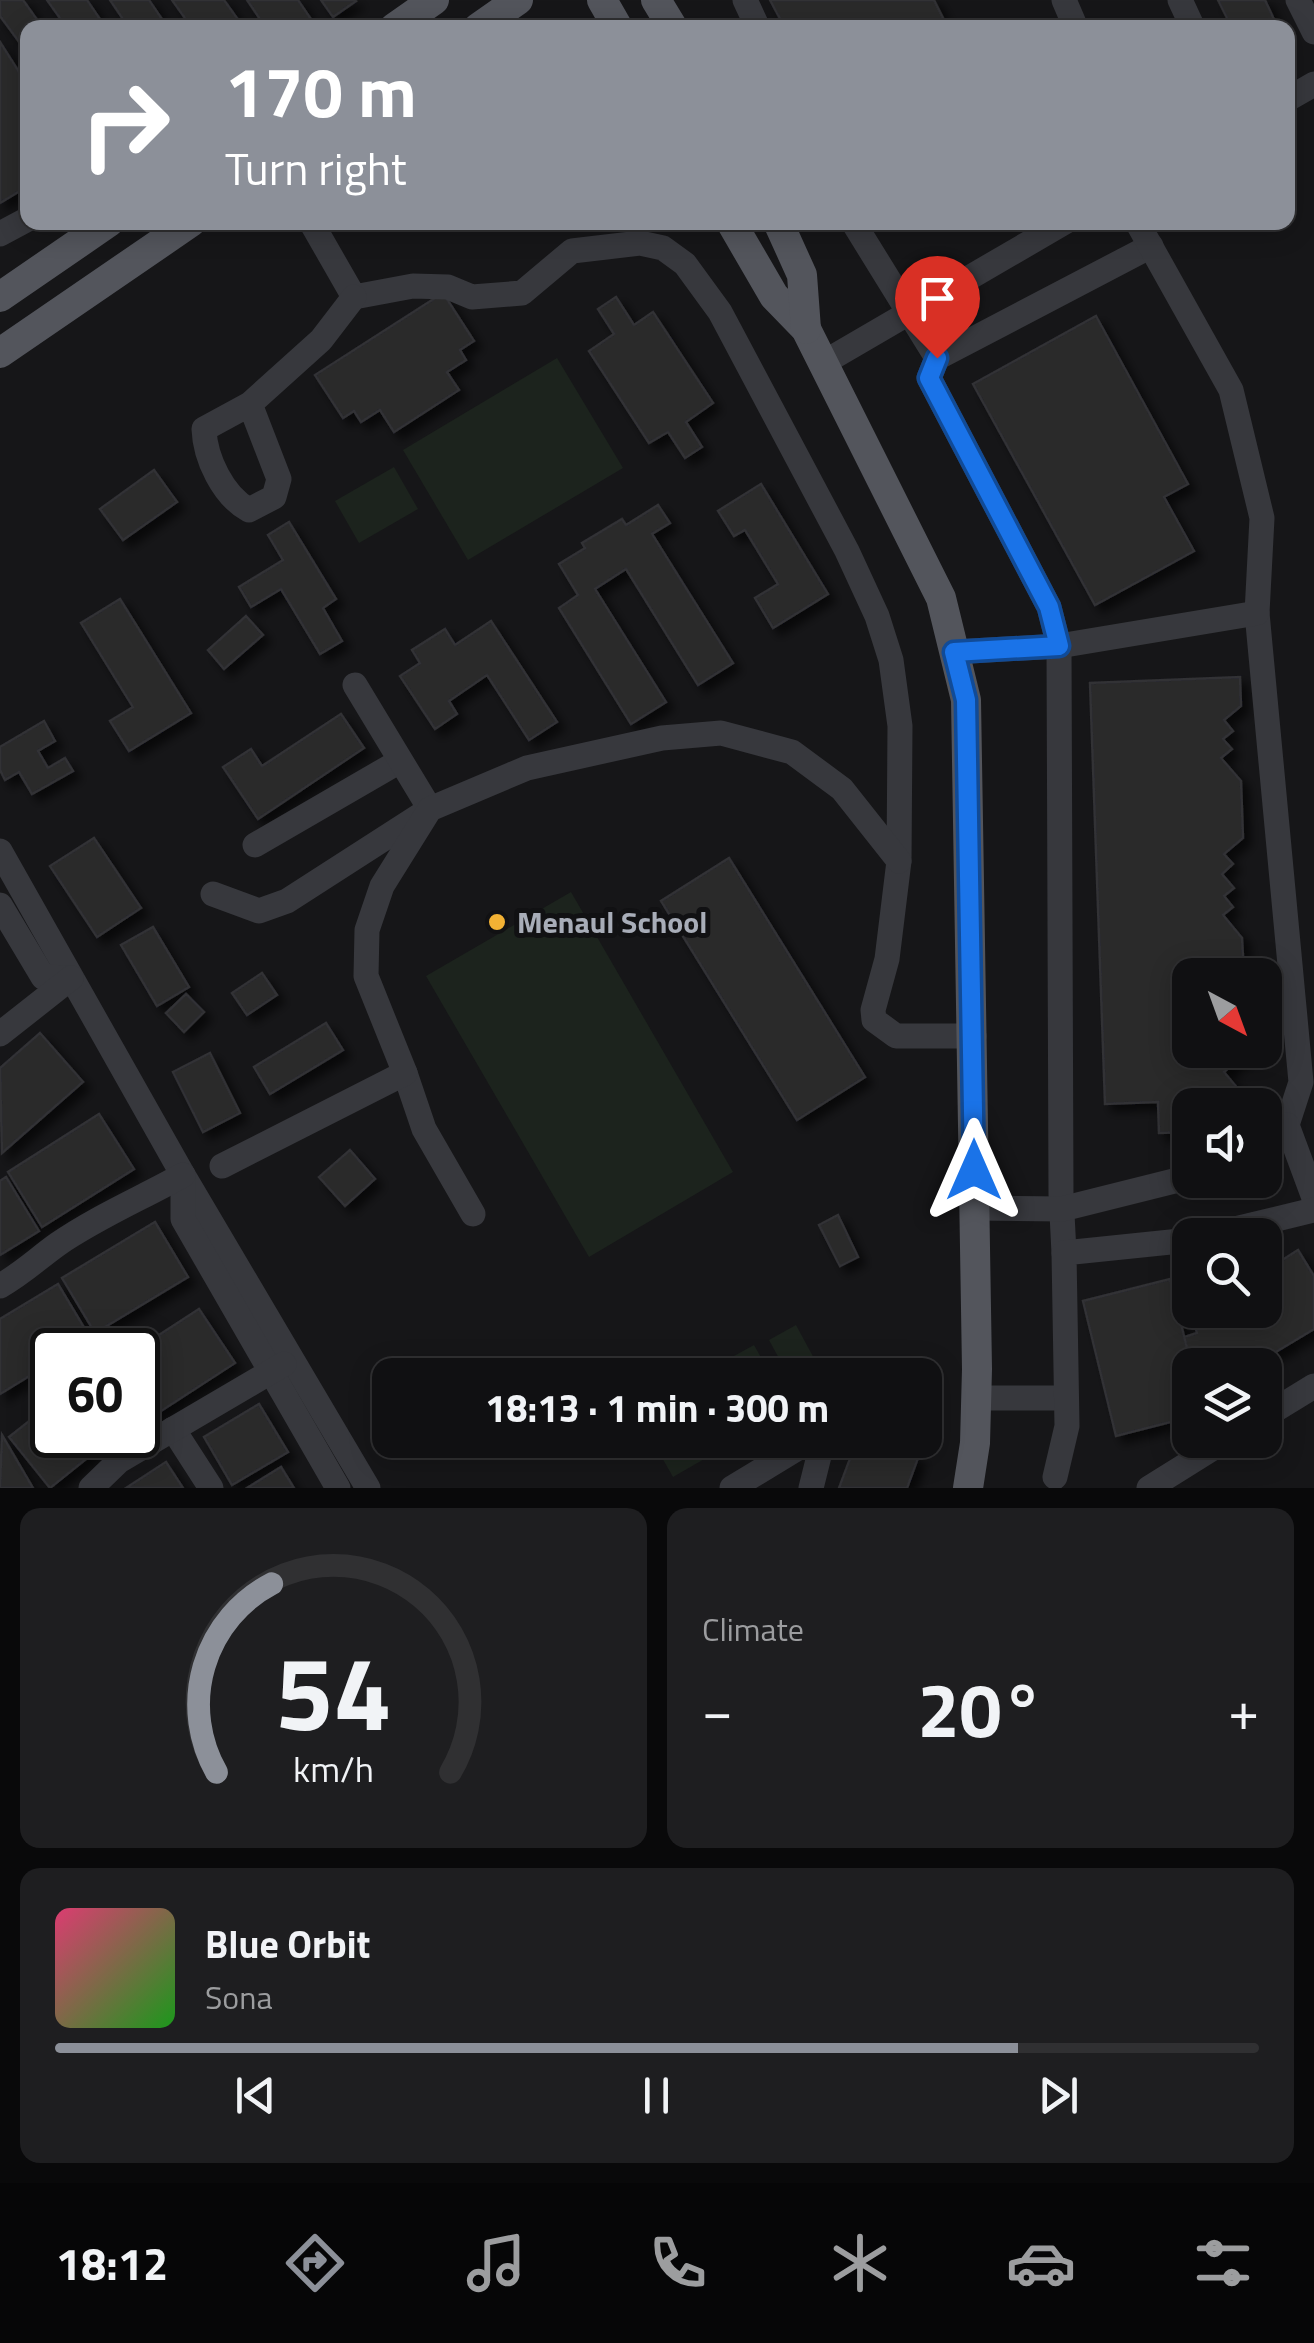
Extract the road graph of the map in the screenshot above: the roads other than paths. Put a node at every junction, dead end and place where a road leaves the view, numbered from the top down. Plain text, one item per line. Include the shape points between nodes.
1 (434, 0) edge
2 (518, 0) edge
3 (1298, 0) edge
4 (405, 20) edge
5 (489, 20) edge
6 (1314, 32) edge
7 (180, 230) edge
8 (316, 230) edge
9 (736, 230) edge
10 (782, 230) edge
11 (858, 230) edge
12 (1051, 230) edge
13 (1142, 230) edge
14 (73, 232) edge
15 (1151, 246) junction
16 (0, 297) edge
17 (354, 297) junction
18 (910, 313) junction
19 (806, 328) junction
20 (0, 354) edge
21 (937, 358) junction
22 (823, 363) junction
23 (250, 404) dead end
24 (1257, 613) junction
25 (1059, 646) junction
26 (954, 652) junction
27 (354, 685) dead end
28 (400, 762) junction
29 (430, 809) junction
30 (255, 845) dead end
31 (0, 851) edge
32 (899, 861) junction
33 (212, 894) dead end
34 (0, 905) edge
35 (71, 978) junction
36 (0, 1034) edge
37 (974, 1036) junction
38 (405, 1072) junction
39 (1287, 1125) junction
40 (1282, 1129) edge
41 (222, 1166) dead end
42 (183, 1175) junction
43 (1172, 1182) edge
44 (1314, 1198) edge
45 (974, 1208) junction
46 (1062, 1209) junction
47 (1314, 1210) edge
48 (473, 1214) dead end
49 (1281, 1218) edge
50 (1172, 1242) edge
51 (1064, 1254) junction
52 (0, 1286) edge
53 (282, 1365) junction
54 (1314, 1386) edge
55 (976, 1398) junction
56 (1066, 1398) junction
57 (1282, 1406) edge
58 (172, 1429) junction
59 (784, 1458) edge
60 (818, 1458) edge
61 (1199, 1458) edge
62 (1055, 1477) dead end
63 (1159, 1485) edge
64 (740, 1486) edge
65 (91, 1488) edge
66 (211, 1488) edge
67 (338, 1488) edge
68 (368, 1488) edge
69 (811, 1488) edge
70 (968, 1488) edge

1 - 4 main road
2 - 5 main road
3 - 6 street
7 - 20 main road
8 - 17 street
9 - 19 main road via 774,296
10 - 19 main road via 802,276
11 - 18 street
12 - 18 street
13 - 15 street
14 - 16 main road
15 - 21 street
15 - 24 street via 1231,390 1262,518
17 - 23 street via 321,340
17 - 32 street via 412,286 448,286 472,297 522,294 572,251 640,244 662,248 685,264 720,312 877,616 900,726
18 - 21 street
18 - 22 street
19 - 22 main road
21 - 25 street via 929,378 1049,607
22 - 26 main road via 941,598
24 - 25 street
24 - 39 street via 1302,1082
25 - 26 street
25 - 46 street
26 - 37 main road via 966,700
27 - 28 street
28 - 29 street
28 - 30 street
29 - 32 street via 527,768 662,738 721,734 792,752 842,789
29 - 33 street via 287,901 259,911
29 - 38 street via 382,886 366,930 366,976
31 - 35 street
32 - 37 street via 874,1020 896,1036
34 - 35 street via 42,976
35 - 36 street
35 - 42 street
37 - 45 main road
38 - 41 street
38 - 48 street via 424,1130
39 - 40 street
39 - 44 street
42 - 52 street via 71,1236
42 - 53 street via 184,1219
43 - 46 street
45 - 46 street
45 - 55 main road
46 - 51 street
47 - 49 street
50 - 51 street
51 - 56 street
53 - 58 street
53 - 67 street
53 - 68 street
54 - 57 street
55 - 56 street
55 - 70 main road
56 - 62 street
58 - 65 street via 119,1461
58 - 66 street
59 - 64 street
60 - 69 street
61 - 63 street

